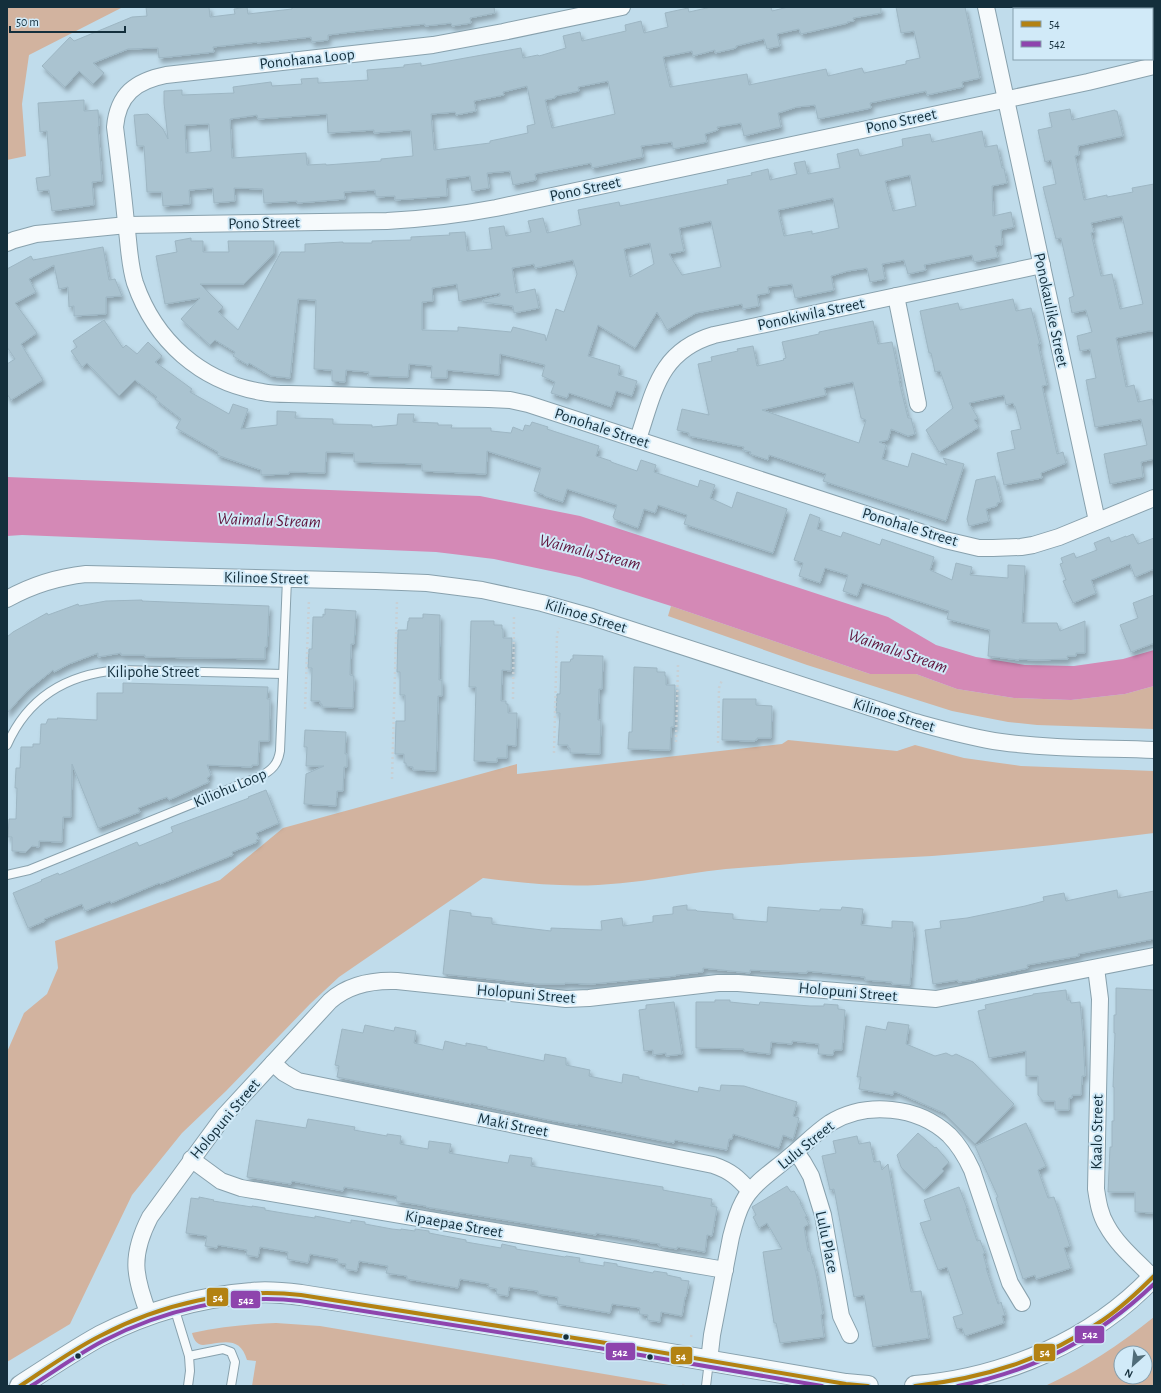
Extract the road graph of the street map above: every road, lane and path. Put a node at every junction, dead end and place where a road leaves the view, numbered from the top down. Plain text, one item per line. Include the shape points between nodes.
1 (622, 7) edge
2 (986, 7) edge
3 (1154, 66) edge
4 (1006, 99) junction
5 (126, 225) junction
6 (7, 243) edge
7 (1042, 265) junction
8 (896, 296) junction
9 (918, 404) dead end
10 (638, 439) junction
11 (1154, 498) edge
12 (1097, 521) junction
13 (287, 579) junction
14 (7, 599) edge
15 (309, 599) dead end
16 (397, 601) dead end
17 (514, 617) dead end
18 (559, 628) dead end
19 (678, 665) dead end
20 (283, 674) junction
21 (722, 680) dead end
22 (513, 699) dead end
23 (305, 709) dead end
24 (676, 742) dead end
25 (718, 743) dead end
26 (7, 746) edge
27 (1154, 750) edge
28 (554, 753) dead end
29 (392, 779) dead end
30 (7, 875) edge
31 (1154, 956) edge
32 (1096, 968) junction
33 (273, 1063) junction
34 (796, 1152) junction
35 (191, 1159) junction
36 (750, 1191) junction
37 (725, 1270) junction
38 (1153, 1276) edge
39 (1022, 1303) dead end
40 (174, 1307) junction
41 (150, 1315) junction
42 (850, 1335) dead end
43 (189, 1356) junction
44 (709, 1361) junction
45 (684, 1381) dead end
46 (20, 1386) edge
47 (188, 1386) edge
48 (231, 1386) edge
49 (683, 1386) edge
50 (706, 1386) edge
51 (868, 1386) edge
52 (915, 1386) edge

1 - 5 street, Ponohana Loop via 433,45 151,78 128,93 116,118
2 - 4 street
3 - 4 street, Pono Street
4 - 5 street, Pono Street via 462,214 387,221
4 - 7 street, Ponokaulike Street
5 - 6 street, Pono Street via 36,234
5 - 10 street, Ponohale Street via 135,282 152,319 178,352 212,376 228,383 276,393 510,400
7 - 8 street, Ponokiwila Street
7 - 12 street, Ponokaulike Street
8 - 9 street
8 - 10 street, Ponokiwila Street via 714,335 692,343 668,363 656,386
10 - 12 street, Ponohale Street via 945,540 979,548 1033,545
11 - 12 street, Ponohale Street
13 - 14 street, Kilinoe Street via 86,574 52,580
13 - 20 lane, Kiliohu Loop
13 - 27 street, Kilinoe Street via 427,584 514,596 592,617 943,730 1009,743
15 - 23 path
16 - 29 path
17 - 22 path
18 - 28 path
19 - 24 path
20 - 26 lane, Kilipohe Street via 101,671 70,680 42,697 18,724
20 - 30 lane, Kiliohu Loop via 280,751 277,764 268,772 29,870
21 - 25 path via 719,688
31 - 32 street, Holopuni Street
32 - 33 street, Holopuni Street via 928,999 738,983 566,999 397,981 374,982 355,986 336,996
32 - 38 street, Kaalo Street via 1100,999 1096,1189 1098,1201 1106,1225 1114,1237
33 - 35 street, Holopuni Street via 224,1116
33 - 36 street, Maki Street via 298,1081 713,1165 737,1176
34 - 36 street, Lulu Street
34 - 39 street, Lulu Street via 831,1123 866,1111 893,1110 908,1113 922,1118 948,1134 964,1154 972,1170 1010,1283
34 - 42 street, Lulu Place via 804,1162 823,1215 842,1316
35 - 37 street, Kipaepae Street via 221,1182 241,1188
35 - 41 street, Holopuni Street via 150,1217 139,1243 137,1277
36 - 37 street, Lulu Street via 735,1222
37 - 44 street, Lulu Street
38 - 52 street via 1100,1321 1039,1356 985,1375
40 - 41 street
40 - 43 lane
40 - 44 street via 253,1292 301,1294
41 - 46 street via 100,1337
43 - 47 lane
43 - 48 lane via 223,1349 231,1352 235,1362
44 - 50 lane
44 - 51 street
45 - 49 path

